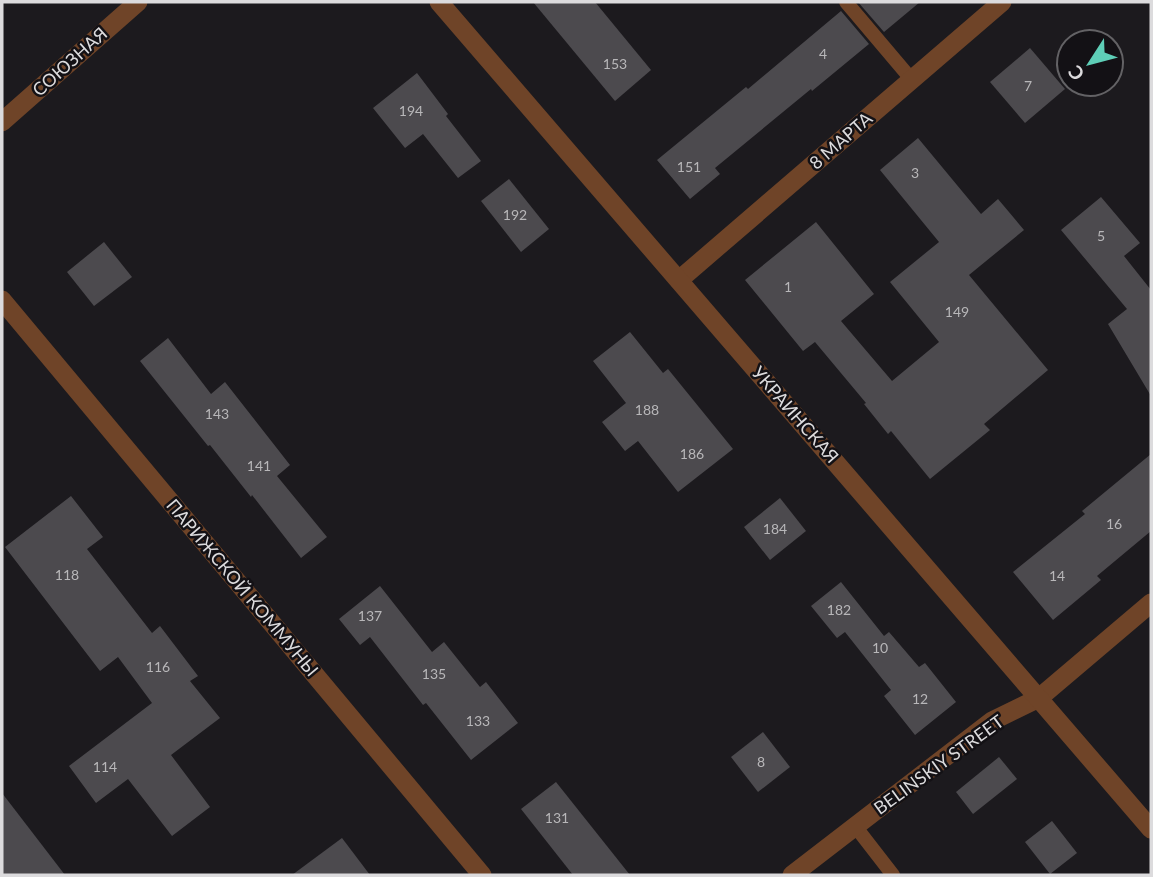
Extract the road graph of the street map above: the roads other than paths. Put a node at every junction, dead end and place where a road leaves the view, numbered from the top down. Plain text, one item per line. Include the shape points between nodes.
1 (138, 2) edge
2 (439, 2) edge
3 (846, 2) edge
4 (1002, 2) edge
5 (912, 79) junction
6 (2, 122) edge
7 (679, 280) junction
8 (2, 300) edge
9 (1151, 603) edge
10 (1039, 698) junction
11 (855, 826) junction
12 (1151, 829) edge
13 (482, 875) edge
14 (792, 875) edge
15 (893, 875) edge

1 - 6 street, СОЮЗНАЯ
2 - 7 street, УКРАИНСКАЯ
3 - 5 lane
4 - 5 street, 8 МАРТА
5 - 7 street, 8 МАРТА
7 - 10 street, УКРАИНСКАЯ
8 - 13 street, ПАРИЖСКОЙ КОММУНЫ
9 - 10 street, BELINSKIY STREET
10 - 11 street, BELINSKIY STREET via 992,721
10 - 12 street, УКРАИНСКАЯ
11 - 14 street, BELINSKIY STREET
11 - 15 lane

